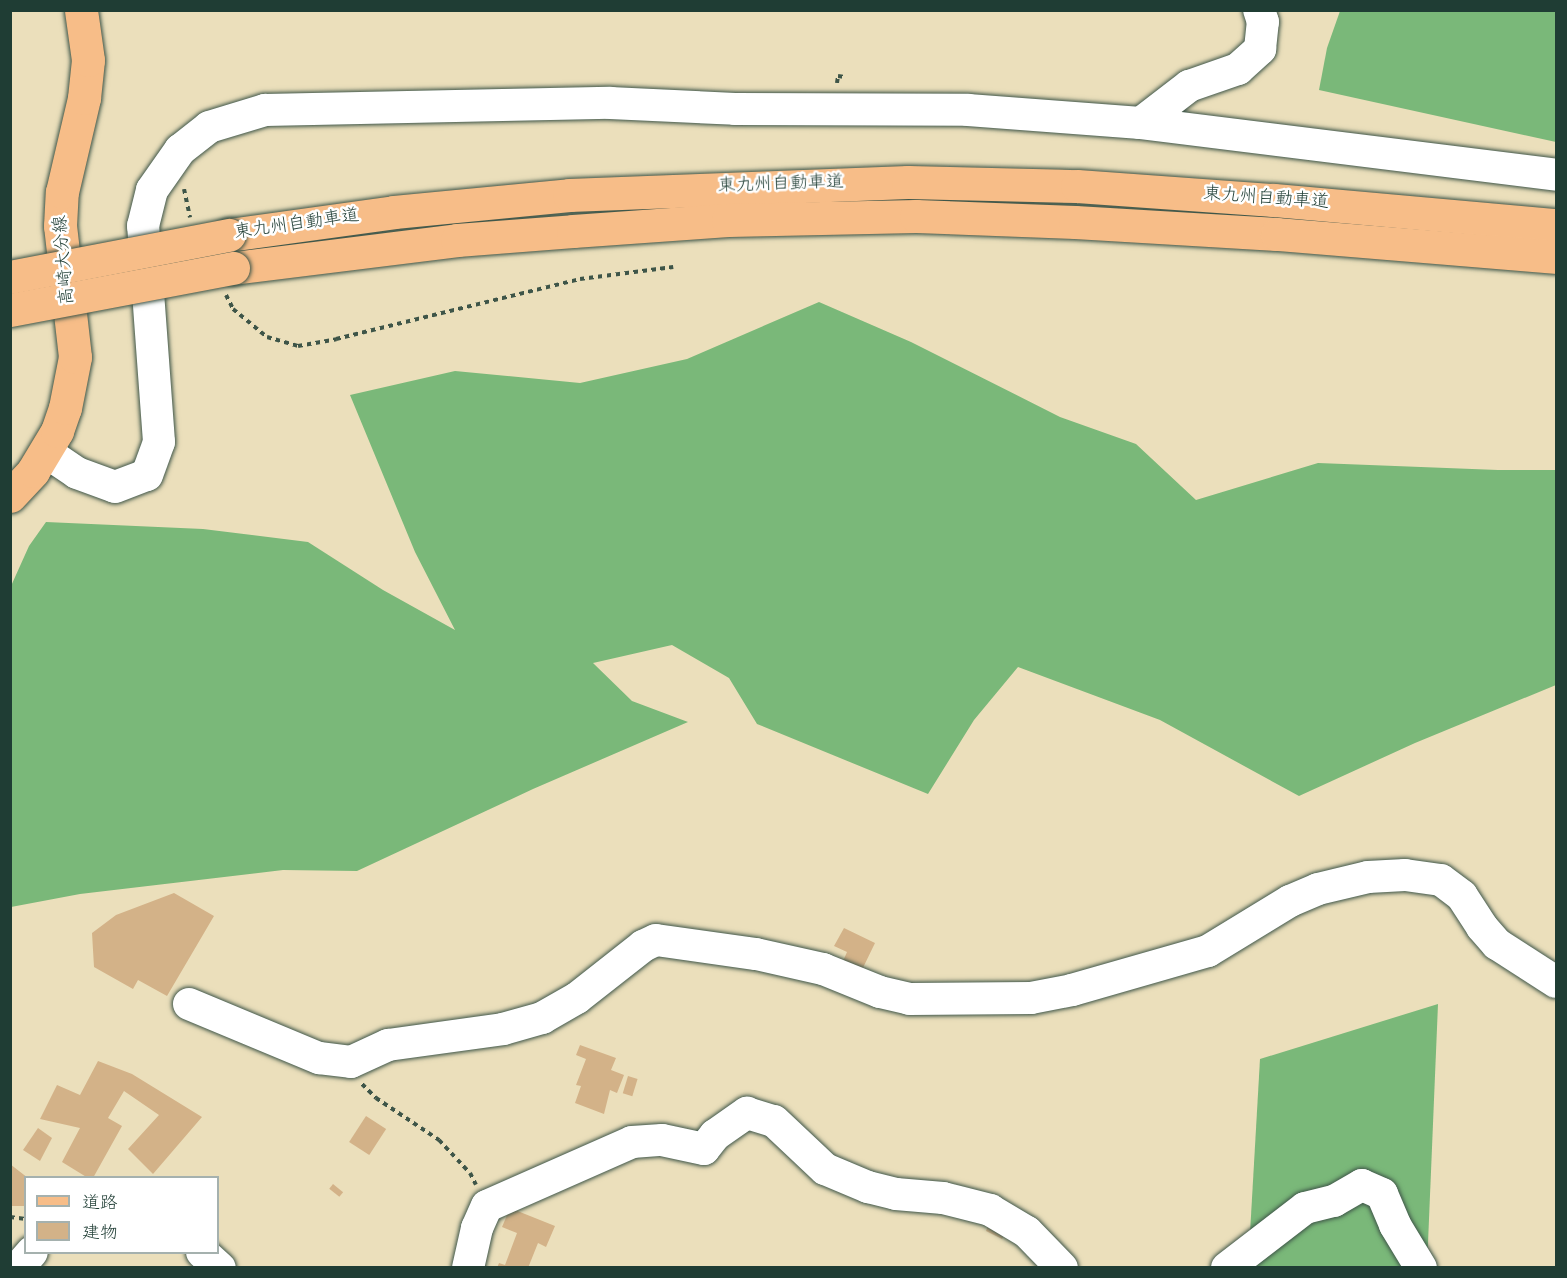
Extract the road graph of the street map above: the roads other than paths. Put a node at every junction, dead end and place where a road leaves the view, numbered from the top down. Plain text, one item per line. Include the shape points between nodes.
1 (81, 10) edge
2 (1260, 10) edge
3 (1141, 123) junction
4 (1557, 175) edge
5 (1557, 225) edge
6 (1557, 257) edge
7 (10, 277) edge
8 (10, 310) edge
9 (46, 452) junction
10 (10, 496) edge
11 (1557, 982) edge
12 (189, 1004) dead end
13 (30, 1254) edge
14 (204, 1254) edge
15 (18, 1268) edge
16 (220, 1268) edge
17 (468, 1268) edge
18 (1062, 1268) edge
19 (1227, 1268) edge
20 (1421, 1268) edge

1 - 9 main road, 高崎大分線 via 88,60 84,98 62,192 60,226 75,357 65,408
2 - 3 street via 1260,49 1238,69 1189,86
3 - 4 street
3 - 9 street via 968,110 735,109 610,103 265,110 209,127 180,150 152,190 144,226 159,442 147,475 115,487 77,472
5 - 7 main road, 東九州自動車道, bridge via 1135,190 908,182 569,195 394,212 229,235
6 - 8 main road, 東九州自動車道, bridge via 1075,222 916,216 728,220 457,240
9 - 10 main road, 高崎大分線
11 - 12 street via 1497,944 1462,896 1441,880 1405,875 1368,877 1318,889 1290,901 1208,951 1030,998 910,999 880,992 823,969 656,939 577,998 542,1017 503,1029 388,1045 351,1062 319,1058
13 - 15 street
14 - 16 street
17 - 18 street via 486,1206 632,1142 662,1140 704,1149 715,1135 747,1113 774,1121 825,1169 868,1187 943,1198 990,1210 1027,1233
19 - 20 street via 1305,1208 1334,1201 1362,1185 1382,1194

